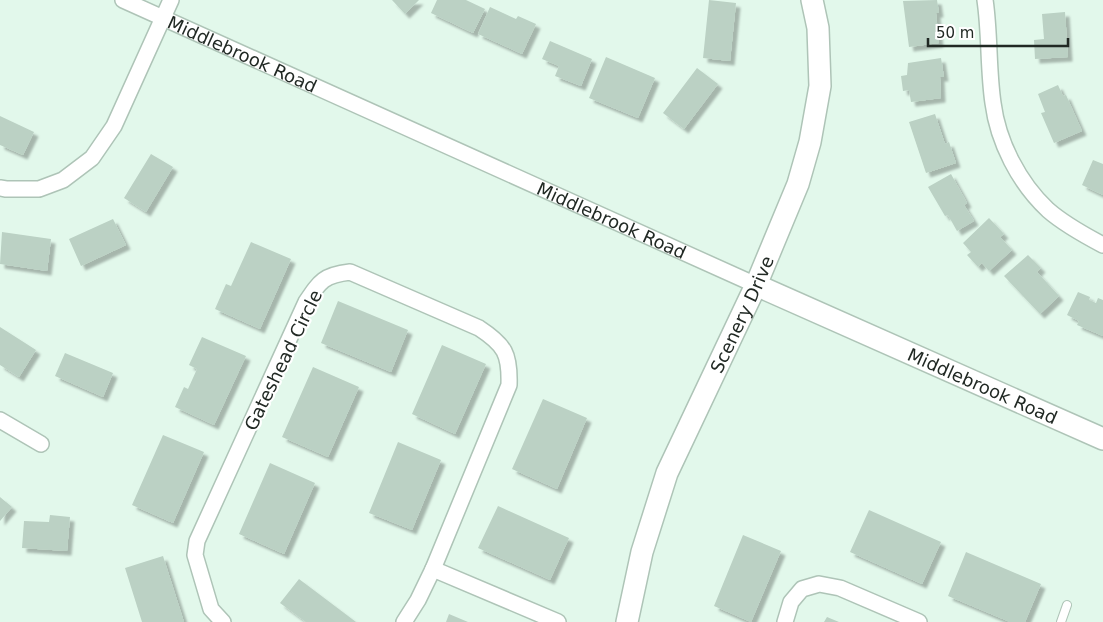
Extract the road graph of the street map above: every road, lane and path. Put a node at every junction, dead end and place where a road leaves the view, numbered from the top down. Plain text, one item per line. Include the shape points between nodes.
1 (123, 0) edge
2 (171, 0) edge
3 (812, 0) edge
4 (985, 0) edge
5 (162, 18) junction
6 (0, 188) edge
7 (1103, 245) edge
8 (756, 285) junction
9 (0, 420) edge
10 (1103, 439) edge
11 (41, 444) dead end
12 (433, 570) junction
13 (1067, 605) dead end
14 (223, 622) edge
15 (404, 622) edge
16 (558, 622) edge
17 (627, 622) edge
18 (785, 622) edge
19 (919, 622) edge
20 (1061, 622) edge

1 - 5 street, Middlebrook Road
2 - 5 street
3 - 8 street, Scenery Drive via 818,28 820,86 810,142 798,184
4 - 7 street via 993,104 999,132 1013,164 1048,210
5 - 6 street via 114,126 92,158 62,180 39,189
5 - 8 street, Middlebrook Road
8 - 10 street, Middlebrook Road
8 - 17 street, Scenery Drive via 667,473 642,552
9 - 11 street
12 - 14 street, Gateshead Circle via 509,385 510,366 497,340 479,328 350,272 334,274 318,284 306,302 197,541 195,555 211,609
12 - 15 street, Gateshead Circle
12 - 16 street
13 - 20 lane
18 - 19 street via 791,602 802,589 820,584 840,588

